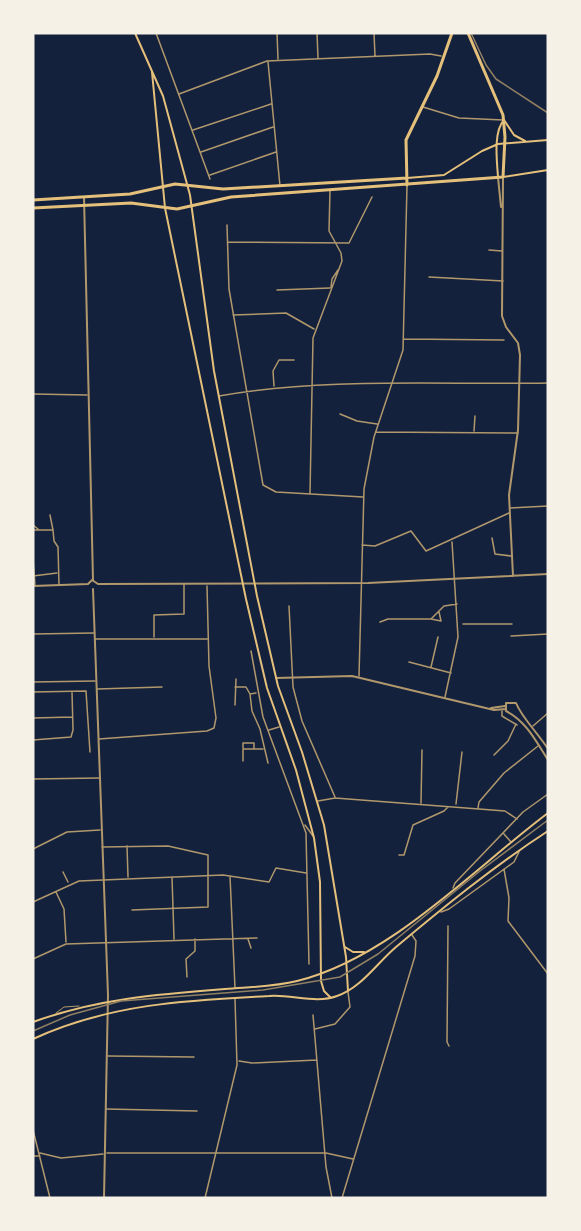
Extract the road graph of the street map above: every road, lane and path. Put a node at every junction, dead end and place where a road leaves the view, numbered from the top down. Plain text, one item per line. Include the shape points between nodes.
1 (135, 33) edge
2 (156, 33) edge
3 (277, 33) edge
4 (317, 33) edge
5 (374, 33) edge
6 (452, 33) edge
7 (468, 33) edge
8 (375, 56) junction
9 (318, 58) junction
10 (445, 58) junction
11 (267, 61) junction
12 (278, 61) junction
13 (152, 69) junction
14 (178, 94) junction
15 (272, 104) junction
16 (422, 107) junction
17 (504, 120) junction
18 (274, 126) junction
19 (192, 130) junction
20 (548, 140) edge
21 (528, 141) junction
22 (505, 143) junction
23 (498, 144) junction
24 (276, 152) junction
25 (200, 153) junction
26 (548, 170) edge
27 (498, 177) junction
28 (503, 177) junction
29 (407, 178) junction
30 (188, 185) junction
31 (407, 185) junction
32 (162, 186) junction
33 (280, 186) junction
34 (330, 190) junction
35 (84, 197) junction
36 (372, 197) dead end
37 (33, 200) edge
38 (84, 205) junction
39 (192, 206) junction
40 (33, 208) edge
41 (165, 208) junction
42 (502, 211) junction
43 (227, 225) dead end
44 (227, 242) junction
45 (334, 243) junction
46 (489, 250) dead end
47 (503, 251) junction
48 (429, 277) dead end
49 (503, 281) junction
50 (331, 288) junction
51 (277, 290) dead end
52 (232, 315) junction
53 (315, 329) junction
54 (404, 339) junction
55 (504, 340) dead end
56 (294, 360) dead end
57 (520, 383) junction
58 (548, 383) edge
59 (310, 384) junction
60 (392, 384) junction
61 (274, 387) junction
62 (246, 390) junction
63 (33, 394) edge
64 (87, 395) junction
65 (218, 396) junction
66 (339, 414) dead end
67 (475, 416) dead end
68 (378, 424) junction
69 (375, 432) junction
70 (474, 432) junction
71 (518, 433) junction
72 (310, 494) junction
73 (364, 497) junction
74 (548, 506) edge
75 (509, 508) junction
76 (510, 513) junction
77 (50, 515) dead end
78 (33, 525) edge
79 (33, 530) edge
80 (42, 530) junction
81 (52, 530) junction
82 (492, 538) dead end
83 (452, 541) junction
84 (362, 545) junction
85 (512, 556) junction
86 (33, 559) edge
87 (58, 573) junction
88 (548, 573) edge
89 (34, 576) edge
90 (513, 576) junction
91 (456, 579) junction
92 (93, 580) junction
93 (243, 582) junction
94 (207, 583) junction
95 (255, 583) junction
96 (361, 583) junction
97 (88, 584) junction
98 (98, 584) junction
99 (184, 584) junction
100 (59, 585) junction
101 (34, 586) edge
102 (93, 589) junction
103 (457, 604) junction
104 (289, 606) dead end
105 (439, 611) junction
106 (431, 619) junction
107 (380, 622) dead end
108 (464, 624) dead end
109 (512, 624) dead end
110 (95, 633) junction
111 (33, 634) edge
112 (548, 634) edge
113 (511, 636) dead end
114 (438, 637) dead end
115 (154, 638) junction
116 (95, 639) junction
117 (208, 639) junction
118 (251, 651) dead end
119 (409, 662) dead end
120 (430, 667) junction
121 (451, 673) junction
122 (292, 675) junction
123 (359, 677) junction
124 (276, 678) junction
125 (236, 679) dead end
126 (97, 681) junction
127 (33, 682) edge
128 (40, 682) junction
129 (162, 687) dead end
130 (235, 687) junction
131 (97, 689) junction
132 (57, 691) junction
133 (72, 691) junction
134 (33, 692) edge
135 (41, 692) junction
136 (257, 693) junction
137 (250, 694) junction
138 (57, 698) dead end
139 (445, 698) junction
140 (235, 705) dead end
141 (504, 708) junction
142 (517, 710) junction
143 (513, 713) junction
144 (548, 713) edge
145 (73, 717) junction
146 (33, 718) edge
147 (84, 718) dead end
148 (88, 718) junction
149 (280, 726) junction
150 (533, 726) junction
151 (85, 728) dead end
152 (89, 728) junction
153 (268, 731) junction
154 (72, 735) junction
155 (271, 738) junction
156 (85, 739) dead end
157 (89, 739) junction
158 (99, 739) junction
159 (33, 740) edge
160 (73, 741) dead end
161 (263, 741) junction
162 (539, 746) junction
163 (243, 749) junction
164 (254, 749) junction
165 (264, 749) junction
166 (548, 749) edge
167 (422, 750) dead end
168 (90, 752) dead end
169 (462, 752) dead end
170 (494, 755) dead end
171 (243, 760) dead end
172 (548, 760) edge
173 (268, 763) dead end
174 (100, 777) junction
175 (33, 779) edge
176 (548, 794) edge
177 (335, 798) junction
178 (318, 801) junction
179 (421, 803) junction
180 (456, 806) junction
181 (448, 807) junction
182 (478, 809) junction
183 (548, 813) edge
184 (517, 819) junction
185 (304, 825) junction
186 (102, 829) junction
187 (548, 831) edge
188 (504, 834) junction
189 (314, 838) junction
190 (511, 842) junction
191 (127, 846) junction
192 (102, 847) junction
193 (33, 849) edge
194 (519, 849) junction
195 (399, 855) dead end
196 (504, 869) junction
197 (63, 873) dead end
198 (306, 873) junction
199 (209, 875) junction
200 (230, 875) junction
201 (172, 877) junction
202 (128, 878) junction
203 (104, 879) junction
204 (69, 884) junction
205 (453, 888) junction
206 (55, 891) junction
207 (33, 902) edge
208 (173, 908) junction
209 (132, 910) dead end
210 (441, 912) junction
211 (448, 926) dead end
212 (411, 934) junction
213 (231, 938) junction
214 (248, 938) junction
215 (257, 938) dead end
216 (174, 939) junction
217 (195, 939) junction
218 (106, 942) junction
219 (66, 944) junction
220 (344, 946) junction
221 (251, 948) dead end
222 (367, 952) junction
223 (33, 959) edge
224 (346, 963) junction
225 (309, 964) dead end
226 (321, 973) junction
227 (548, 974) edge
228 (187, 977) dead end
229 (235, 988) junction
230 (348, 991) junction
231 (235, 998) junction
232 (331, 998) junction
233 (108, 1000) junction
234 (108, 1012) junction
235 (313, 1015) dead end
236 (33, 1022) edge
237 (314, 1029) junction
238 (33, 1039) edge
239 (449, 1046) dead end
240 (107, 1056) junction
241 (194, 1057) dead end
242 (238, 1060) junction
243 (317, 1060) junction
244 (106, 1109) junction
245 (197, 1110) dead end
246 (33, 1131) edge
247 (34, 1136) edge
248 (326, 1153) junction
249 (105, 1154) junction
250 (40, 1155) junction
251 (217, 1155) junction
252 (33, 1156) edge
253 (47, 1159) junction
254 (354, 1159) junction
255 (43, 1164) junction
256 (51, 1198) edge
257 (104, 1198) edge
258 (155, 1198) edge
259 (205, 1198) edge
260 (332, 1198) edge
261 (342, 1198) edge

1 - 13 main road
2 - 14 street
3 - 12 street
4 - 9 street
5 - 8 street
6 - 10 main road
7 - 17 main road
8 - 9 street
8 - 10 street via 432,54
9 - 12 street
10 - 16 main road
11 - 12 street
11 - 14 street
11 - 15 street
13 - 30 main road
13 - 32 main road
14 - 19 street
15 - 18 street
15 - 19 street
16 - 17 street via 459,118
16 - 29 main road via 406,141
17 - 21 main road via 514,135
17 - 22 main road
17 - 23 main road via 499,126
18 - 24 street
18 - 25 street
19 - 25 street
20 - 21 main road
21 - 22 main road
22 - 23 main road
22 - 28 main road
23 - 27 main road
23 - 29 main road via 444,175
24 - 25 street via 209,177
24 - 33 street
26 - 28 main road
27 - 28 main road
27 - 31 main road
27 - 42 street
28 - 42 street
29 - 31 main road
29 - 33 main road
30 - 32 main road
30 - 33 main road via 223,189
30 - 39 main road
31 - 34 main road
31 - 54 street
32 - 35 main road via 135,194
32 - 41 main road
34 - 39 main road via 231,197
34 - 45 street via 329,231
35 - 37 main road
35 - 38 street
36 - 45 street via 349,243
38 - 40 main road
38 - 41 main road via 131,203
38 - 64 street
39 - 41 main road
39 - 65 main road
41 - 93 main road
42 - 47 street
43 - 44 street
44 - 45 street
44 - 52 street
45 - 50 street via 341,255
46 - 47 street
47 - 49 street
48 - 49 street
49 - 57 street via 503,319 520,346
50 - 51 street
50 - 53 street
52 - 53 street via 288,313
52 - 62 street
53 - 59 street
54 - 55 street
54 - 60 street
56 - 61 street via 279,360 273,371
57 - 58 street
57 - 60 street
57 - 71 street
59 - 60 street
59 - 61 street
59 - 72 street
60 - 68 street
61 - 62 street
62 - 65 street
62 - 72 street via 262,483 273,492
63 - 64 street
64 - 92 street
65 - 95 main road
66 - 68 street
67 - 70 street
68 - 69 street
69 - 70 street
69 - 73 street
70 - 71 street
71 - 75 street
72 - 73 street
73 - 84 street
74 - 75 street
75 - 76 street
76 - 83 street
76 - 85 street
77 - 81 street
78 - 80 street
79 - 80 street
80 - 81 street
81 - 87 street via 58,547
82 - 85 street via 495,554
83 - 84 street via 426,551 411,531 375,546
83 - 91 street
84 - 96 street
85 - 90 street
86 - 89 street
87 - 89 street
87 - 100 street
88 - 90 street
89 - 101 street
90 - 91 street
91 - 96 street
91 - 103 street
92 - 97 street
92 - 98 street
93 - 94 street
93 - 95 street
93 - 149 main road via 260,664
94 - 99 street
94 - 117 street
95 - 96 street
95 - 124 main road
96 - 123 street
97 - 100 street
97 - 102 street
98 - 99 street
98 - 102 street
99 - 115 street via 184,614 154,615
100 - 101 street
102 - 110 street
103 - 105 street
103 - 121 street via 458,640
104 - 122 street
105 - 106 street
105 - 106 street via 441,621
106 - 107 street
108 - 109 street
110 - 111 street
110 - 116 street
112 - 113 street
114 - 120 street
115 - 116 street
115 - 117 street
116 - 126 street
117 - 158 street via 214,728
118 - 136 street
119 - 120 street
120 - 121 street
121 - 139 street
122 - 123 street
122 - 124 street
122 - 177 street via 302,721
123 - 139 street
124 - 178 main road
125 - 130 street
126 - 128 street
126 - 131 street
127 - 128 street
128 - 135 street
129 - 131 street
130 - 137 street via 246,687
130 - 140 street
131 - 158 street
132 - 133 street
132 - 135 street
132 - 138 street
133 - 145 street
133 - 148 street via 86,692
134 - 135 street
136 - 137 street
136 - 153 street
137 - 161 street
139 - 141 street
141 - 142 street via 508,702 514,702
141 - 143 street
141 - 170 street via 502,716 516,724 508,741
142 - 143 street
142 - 150 street
143 - 162 street
144 - 150 street
145 - 146 street
145 - 154 street
147 - 148 street
148 - 152 street
149 - 153 street
149 - 189 main road
150 - 166 street
151 - 152 street
152 - 157 street
153 - 155 street
154 - 159 street
154 - 160 street
155 - 161 street
155 - 185 street
156 - 157 street
157 - 168 street
158 - 174 street
161 - 165 street
162 - 172 street
162 - 182 street via 504,773 479,802
163 - 164 street
163 - 164 street via 243,743 254,743
163 - 171 street
164 - 165 street
165 - 173 street
167 - 179 street
169 - 180 street
174 - 175 street
174 - 186 street
176 - 184 street
177 - 178 street
177 - 179 street
178 - 220 main road
179 - 181 street
180 - 181 street
180 - 182 street
181 - 195 street via 412,826 404,855
182 - 184 street via 504,811
183 - 190 main road
184 - 188 street
185 - 189 street
185 - 198 street
186 - 192 street
186 - 193 street via 67,832
187 - 194 main road
188 - 190 street
188 - 205 street
189 - 226 main road via 320,882
190 - 205 main road
191 - 192 street
191 - 199 street via 168,846 208,855
191 - 202 street
192 - 203 street
194 - 196 street via 516,861
194 - 210 main road
196 - 210 street
196 - 227 street via 508,921
197 - 204 street
198 - 200 street via 276,868 268,882
198 - 225 street
199 - 200 street
199 - 201 street
199 - 208 street via 209,906
200 - 213 street
201 - 202 street
201 - 208 street
202 - 203 street
203 - 204 street
203 - 218 street
204 - 206 street
205 - 222 main road via 399,932
206 - 207 street
206 - 219 street via 64,909
208 - 209 street
208 - 216 street
210 - 212 main road
211 - 239 street
212 - 230 main road
212 - 254 street via 416,941 415,956
213 - 214 street
213 - 217 street
213 - 229 street
214 - 215 street
214 - 221 street
216 - 217 street
216 - 218 street
217 - 228 street via 195,951 186,959
218 - 219 street
218 - 233 street
219 - 223 street
220 - 222 main road via 353,952
220 - 224 main road
222 - 224 main road
224 - 226 main road
224 - 230 main road
226 - 229 main road via 273,986
226 - 232 main road via 324,991
229 - 233 main road
230 - 232 main road
230 - 237 street via 350,1006 342,1019
231 - 232 main road
231 - 234 main road via 156,1003
231 - 242 street
233 - 234 street
233 - 236 main road
234 - 238 main road
234 - 240 street
235 - 237 street
237 - 243 street
240 - 241 street
240 - 244 street
242 - 243 street
242 - 251 street
243 - 248 street
244 - 245 street
244 - 249 street
246 - 247 street
247 - 250 street
248 - 251 street
248 - 254 street
248 - 260 street
249 - 251 street
249 - 253 street
249 - 257 street
250 - 252 street
250 - 253 street
250 - 255 street
251 - 259 street
253 - 255 street
254 - 261 street
255 - 256 street
257 - 258 street

